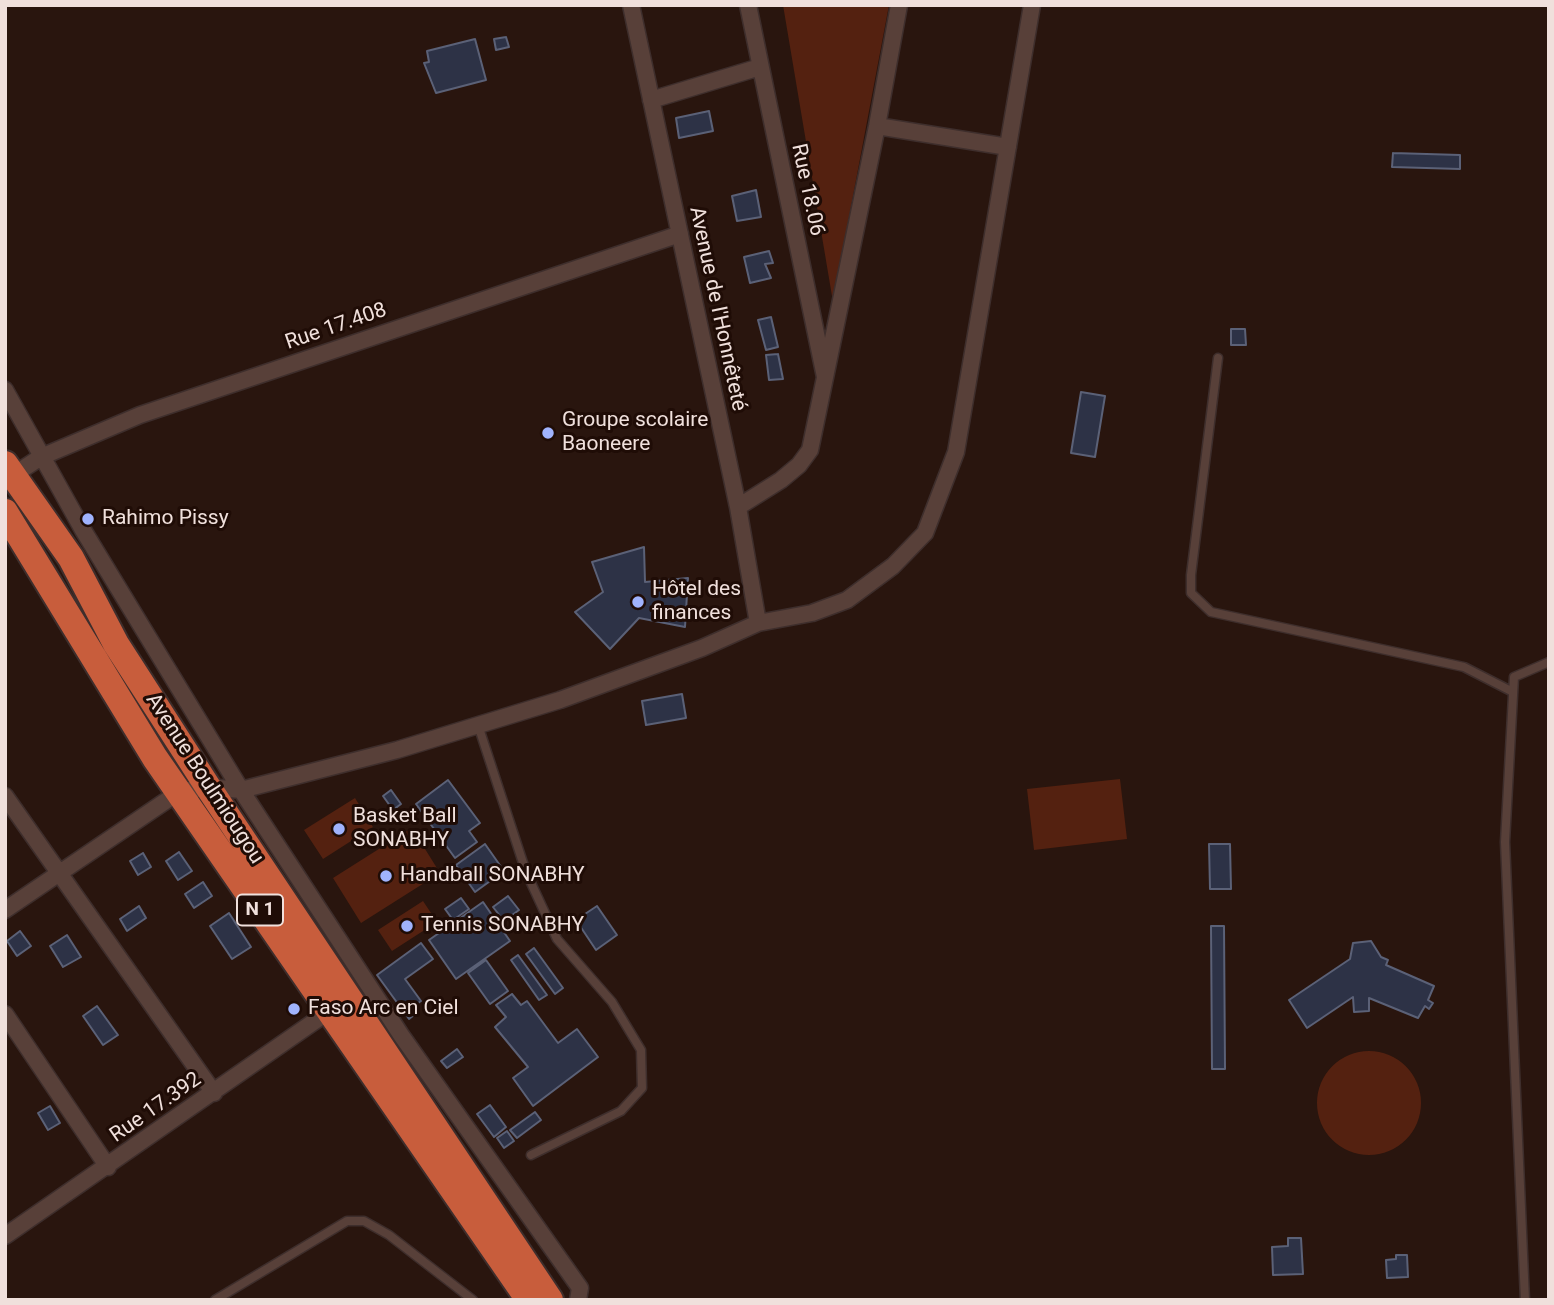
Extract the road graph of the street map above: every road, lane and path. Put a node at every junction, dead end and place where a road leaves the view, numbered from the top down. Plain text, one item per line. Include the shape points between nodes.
1 (631, 5) edge
2 (748, 5) edge
3 (899, 5) edge
4 (1032, 5) edge
5 (760, 68) junction
6 (651, 100) junction
7 (877, 125) junction
8 (1008, 148) junction
9 (680, 234) junction
10 (1218, 358) dead end
11 (826, 383) junction
12 (5, 390) edge
13 (40, 457) junction
14 (9, 470) edge
15 (738, 507) junction
16 (5, 512) edge
17 (758, 623) junction
18 (1549, 662) edge
19 (1513, 692) junction
20 (478, 725) junction
21 (208, 786) junction
22 (241, 790) junction
23 (179, 792) junction
24 (5, 796) edge
25 (60, 874) junction
26 (5, 910) edge
27 (328, 1012) junction
28 (5, 1014) edge
29 (214, 1093) junction
30 (531, 1155) dead end
31 (108, 1167) junction
32 (7, 1232) edge
33 (579, 1294) edge
34 (215, 1300) edge
35 (473, 1300) edge
36 (528, 1300) edge
37 (550, 1300) edge
38 (1525, 1300) edge

1 - 6 street, Avenue de l'Honnêteté
2 - 5 street, Rue 18.06
3 - 7 street
4 - 8 street
5 - 6 street
5 - 11 street, Rue 18.06
6 - 9 street, Avenue de l'Honnêteté
7 - 8 street
7 - 11 street
8 - 17 street via 956,452 925,533 893,566 846,600 812,614
9 - 13 street, Rue 17.408 via 141,415
9 - 15 street, Avenue de l'Honnêteté
10 - 19 lane via 1192,593 1211,612 1464,667
11 - 15 street via 805,458 781,480
12 - 13 street
13 - 14 street, Rue 17.408
13 - 22 street
14 - 21 highway, Avenue Boulmiougou / N 1 via 71,558 116,644
15 - 17 street, Avenue de l'Honnêteté
16 - 23 highway, Avenue Boulmiougou / N 1
17 - 20 street via 650,667
18 - 19 lane via 1514,677
19 - 38 lane via 1505,842
20 - 22 street
20 - 30 lane via 526,872 557,939 628,1024 641,1050 642,1088 621,1111
21 - 22 street
21 - 23 street
21 - 37 highway, Avenue Boulmiougou / N 1
22 - 33 street via 401,1035
23 - 25 street
23 - 27 highway, Avenue Boulmiougou / N 1
24 - 25 street
25 - 26 street
25 - 29 street
27 - 29 street, Rue 17.392
27 - 36 highway, Avenue Boulmiougou / N 1
28 - 31 street
29 - 31 street, Rue 17.392
31 - 32 street, Rue 17.392
34 - 35 lane via 346,1221 363,1221 389,1235

